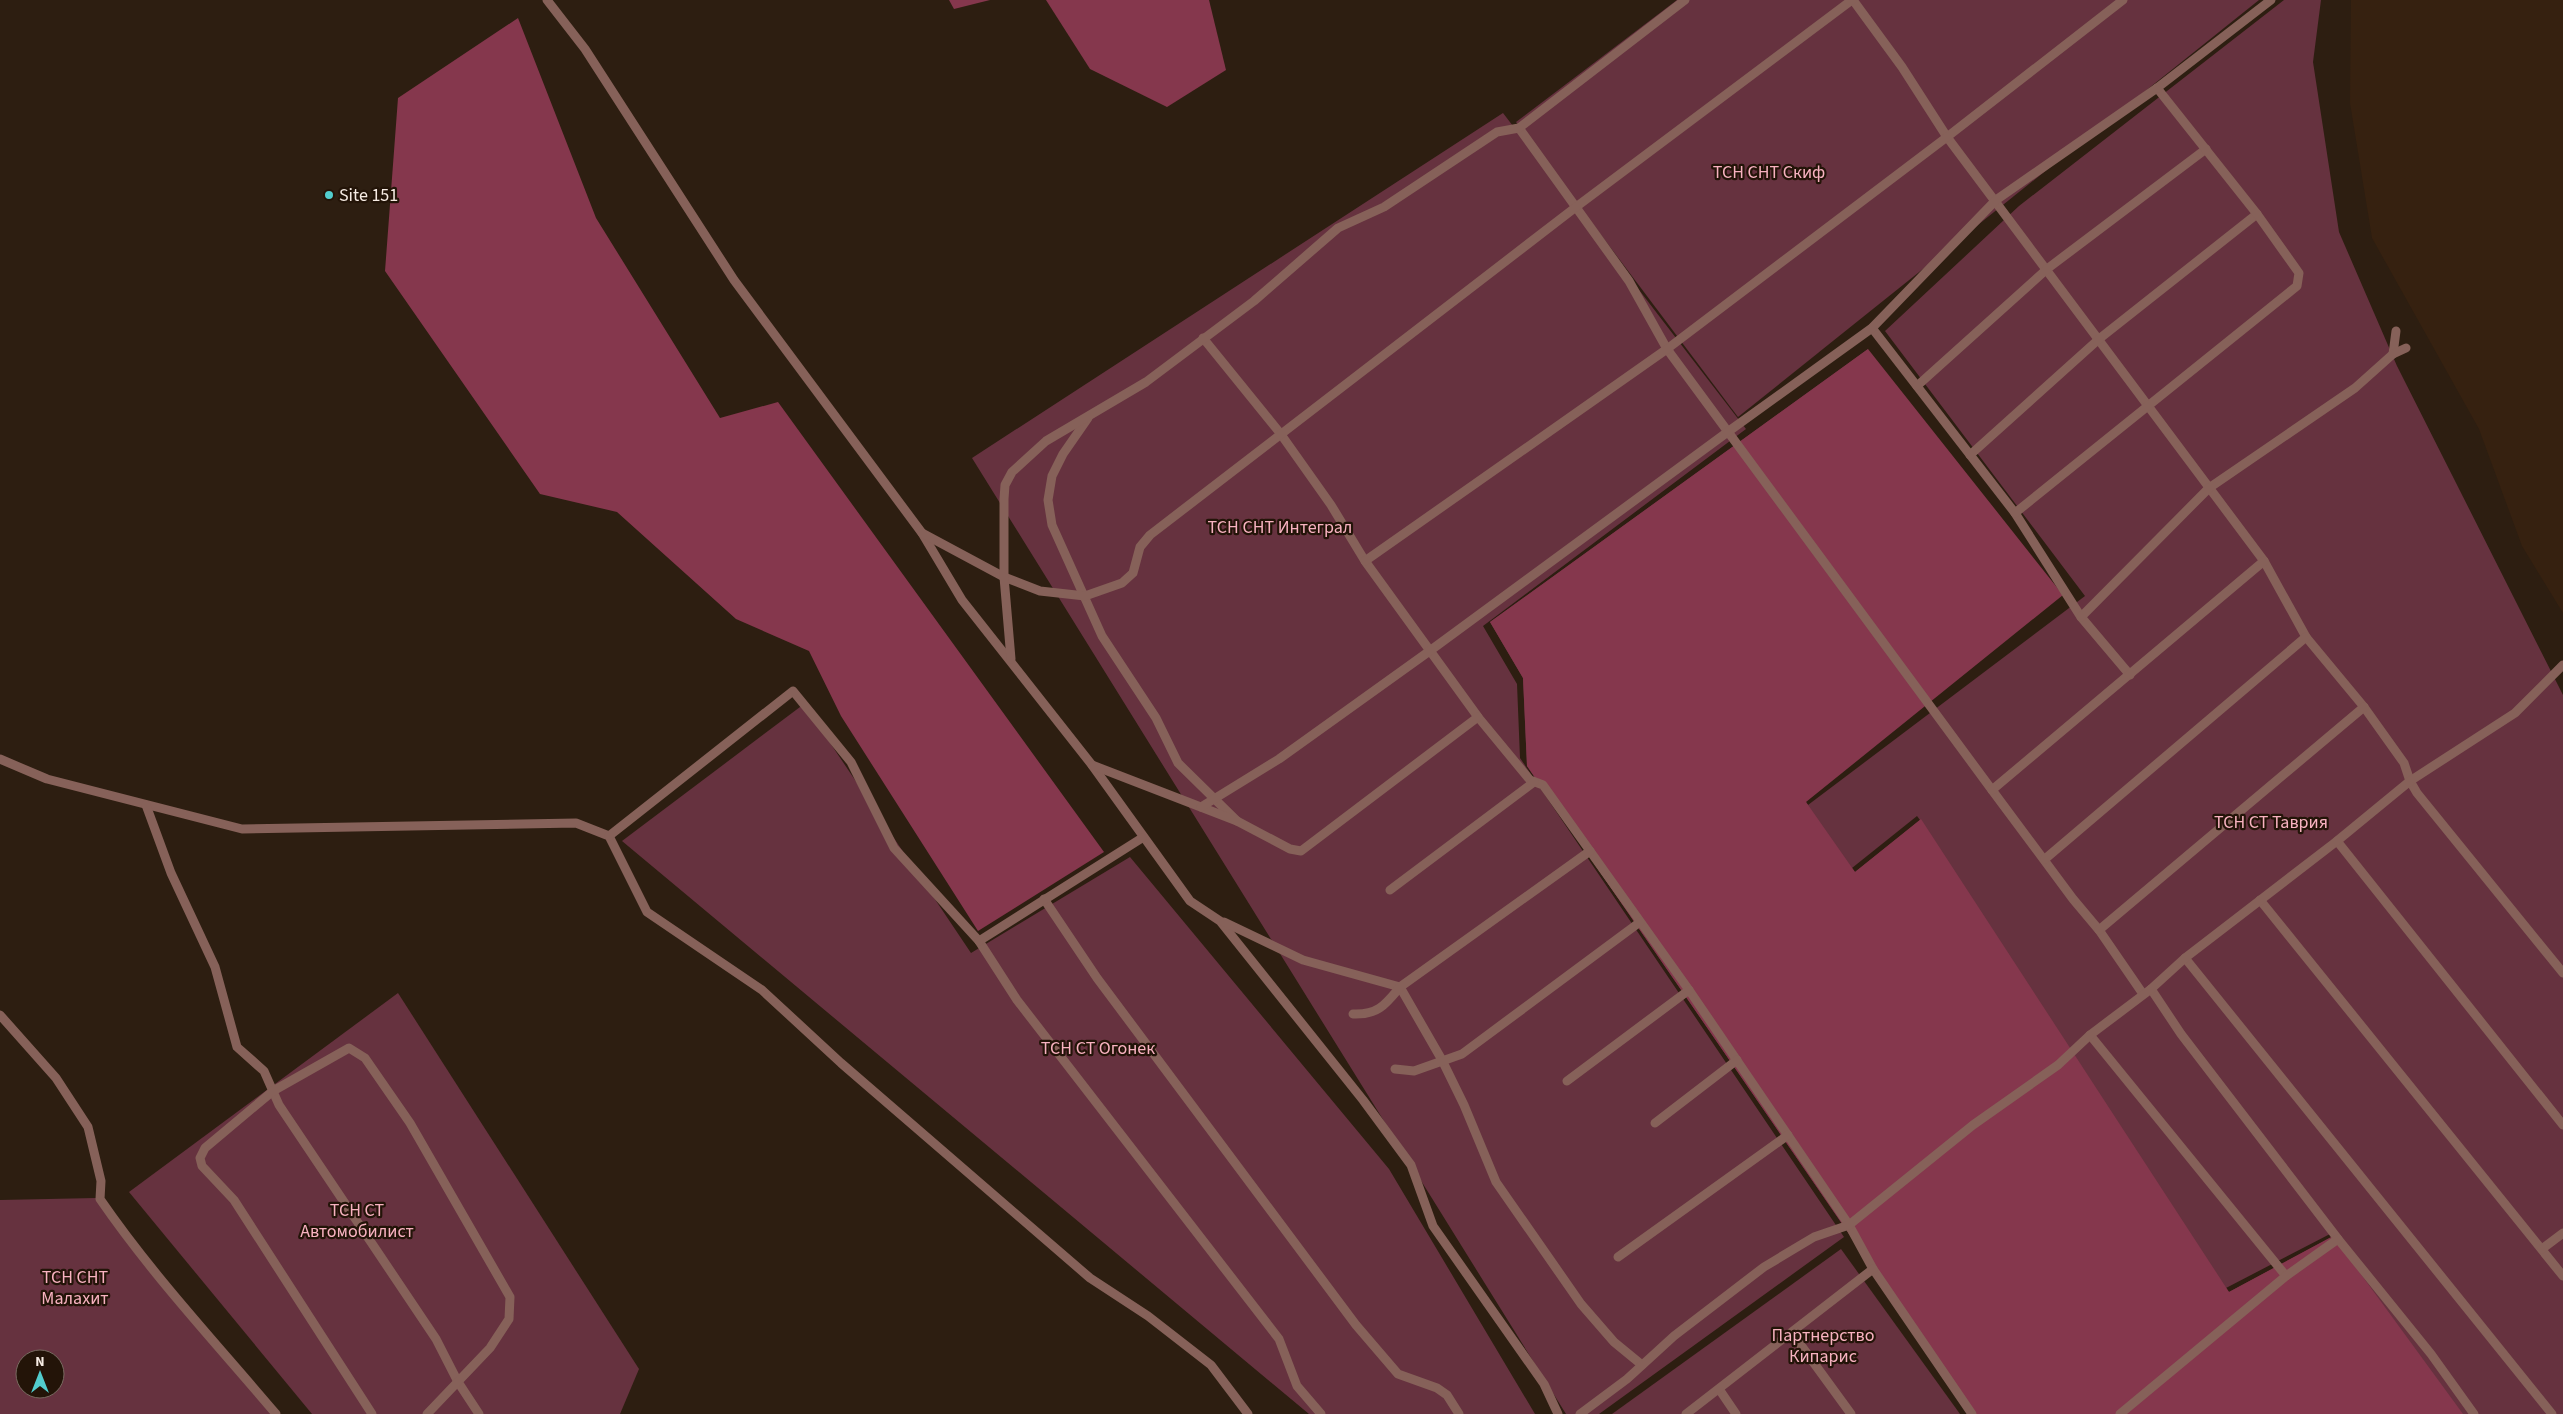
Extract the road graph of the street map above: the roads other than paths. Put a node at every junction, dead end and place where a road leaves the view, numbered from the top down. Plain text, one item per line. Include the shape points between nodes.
1 (547, 0) edge
2 (1685, 0) edge
3 (1853, 0) edge
4 (2123, 0) edge
5 (2271, 0) edge
6 (2157, 88) junction
7 (1519, 128) junction
8 (1947, 137) junction
9 (2206, 149) junction
10 (1996, 200) junction
11 (1576, 207) junction
12 (2258, 214) junction
13 (2047, 269) junction
14 (1872, 328) junction
15 (2396, 331) dead end
16 (1202, 338) junction
17 (2099, 339) junction
18 (2406, 348) dead end
19 (1667, 349) junction
20 (2393, 354) junction
21 (1917, 386) junction
22 (2148, 406) junction
23 (1092, 414) junction
24 (1729, 431) junction
25 (1280, 433) junction
26 (1970, 455) junction
27 (2209, 488) junction
28 (2015, 513) junction
29 (922, 533) junction
30 (1365, 561) junction
31 (2264, 561) junction
32 (1004, 577) junction
33 (1086, 596) junction
34 (2081, 617) junction
35 (2306, 637) junction
36 (1432, 650) junction
37 (1011, 659) junction
38 (2563, 665) edge
39 (2130, 675) junction
40 (2364, 707) junction
41 (1478, 717) junction
42 (0, 759) edge
43 (1092, 765) junction
44 (2410, 781) junction
45 (1534, 782) junction
46 (1992, 790) junction
47 (1215, 799) junction
48 (146, 804) junction
49 (1201, 807) junction
50 (1237, 821) junction
51 (609, 836) junction
52 (1142, 838) junction
53 (2337, 842) junction
54 (1590, 851) junction
55 (2045, 859) junction
56 (1390, 890) dead end
57 (1044, 899) junction
58 (2260, 900) junction
59 (1220, 921) junction
60 (1640, 922) junction
61 (2099, 930) junction
62 (979, 941) junction
63 (2185, 958) junction
64 (2563, 974) edge
65 (1400, 987) junction
66 (1689, 990) junction
67 (2147, 992) junction
68 (1353, 1014) dead end
69 (0, 1015) edge
70 (2090, 1035) junction
71 (1442, 1060) junction
72 (1737, 1060) junction
73 (1395, 1069) dead end
74 (1567, 1081) dead end
75 (273, 1091) junction
76 (1655, 1123) dead end
77 (2563, 1125) edge
78 (1788, 1135) junction
79 (1849, 1224) junction
80 (2563, 1233) edge
81 (2338, 1239) junction
82 (2542, 1249) junction
83 (1618, 1257) dead end
84 (1873, 1269) junction
85 (2286, 1276) junction
86 (2563, 1276) edge
87 (1792, 1333) junction
88 (1642, 1365) junction
89 (458, 1382) junction
90 (1719, 1389) junction
91 (276, 1414) edge
92 (372, 1414) edge
93 (427, 1414) edge
94 (479, 1414) edge
95 (1248, 1414) edge
96 (1321, 1414) edge
97 (1459, 1414) edge
98 (1558, 1414) edge
99 (1580, 1414) edge
100 (1686, 1414) edge
101 (1736, 1414) edge
102 (1851, 1414) edge
103 (1972, 1414) edge
104 (2120, 1414) edge
105 (2474, 1414) edge
106 (2552, 1414) edge

1 - 29 street via 584,48 734,280
2 - 7 street
3 - 8 street
3 - 11 street
4 - 8 street
5 - 6 street
6 - 9 street
6 - 10 street
7 - 11 street
7 - 16 street via 1497,132 1384,207 1338,228 1254,301
8 - 10 street
8 - 19 street
9 - 12 street
9 - 13 street
10 - 13 street
10 - 14 street
11 - 19 street via 1629,281
11 - 25 street
12 - 17 street
12 - 22 street via 2299,274 2297,286
13 - 17 street
13 - 21 street
14 - 21 street
14 - 24 street
15 - 20 street
16 - 23 street via 1146,382
16 - 25 street
17 - 22 street
17 - 26 street
18 - 20 street
19 - 24 street
19 - 30 street
20 - 27 street via 2355,388
21 - 26 street
22 - 27 street
22 - 28 street
23 - 32 street via 1046,441 1012,472 1005,485
23 - 33 street via 1062,454 1052,476 1048,500 1052,524
24 - 36 street
24 - 46 street
25 - 30 street via 1331,504
25 - 33 street via 1150,535 1140,547 1133,574 1122,583
26 - 28 street
27 - 31 street
27 - 34 street
28 - 34 street
29 - 32 street
29 - 37 street via 962,600
30 - 36 street
31 - 35 street
31 - 39 street
32 - 33 street via 1040,591
32 - 37 street
33 - 47 street via 1102,636 1156,718 1178,763
34 - 39 street
35 - 40 street
35 - 55 street
36 - 41 street
36 - 47 street via 1279,759
37 - 43 street
38 - 44 street via 2505,720
39 - 46 street
40 - 44 street via 2404,764
40 - 61 street
41 - 45 street
41 - 50 street via 1306,849 1290,849
42 - 48 street via 47,779
43 - 49 street
43 - 52 street
44 - 53 street
44 - 64 street
45 - 54 street via 1544,785
45 - 56 street
46 - 55 street
47 - 49 street
47 - 50 street
48 - 51 street via 242,829 576,823
48 - 75 street via 171,873 215,967 238,1047 264,1072
49 - 50 street
51 - 62 street via 793,691 850,762 894,848
51 - 95 street via 647,912 762,990 1090,1278 1148,1316 1211,1365
52 - 57 street
52 - 59 street via 1190,901
53 - 58 street
53 - 77 street
54 - 60 street
54 - 65 street
55 - 61 street
57 - 62 street
57 - 97 street via 1097,978 1356,1325 1398,1374 1437,1388 1447,1395
58 - 63 street
58 - 82 street
59 - 65 street via 1303,960
59 - 98 street via 1411,1165 1433,1226 1544,1384
60 - 66 street
60 - 71 street via 1462,1054
61 - 67 street
62 - 96 street via 1017,1000 1279,1339 1297,1386
63 - 67 street
63 - 106 street
65 - 68 street via 1387,1002 1369,1014
65 - 71 street
66 - 72 street
66 - 74 street
67 - 70 street
67 - 81 street
69 - 91 street via 56,1078 88,1127 101,1181 100,1199 127,1239
70 - 79 street via 2058,1065 1973,1125
70 - 85 street
71 - 73 street via 1414,1071
71 - 88 street via 1496,1182 1581,1304 1614,1342
72 - 76 street
72 - 78 street
75 - 89 street via 436,1339
75 - 89 street via 348,1048 365,1058 410,1123 510,1297 509,1319 490,1348
75 - 92 street via 202,1151 200,1162 234,1200
78 - 79 street
78 - 83 street
79 - 84 street
79 - 88 street via 1814,1237 1764,1267 1674,1336
80 - 82 street
81 - 85 street
81 - 105 street via 2431,1354
82 - 86 street
84 - 87 street
84 - 103 street
85 - 104 street
87 - 90 street
87 - 102 street
88 - 99 street
89 - 93 street
89 - 94 street
90 - 100 street
90 - 101 street

